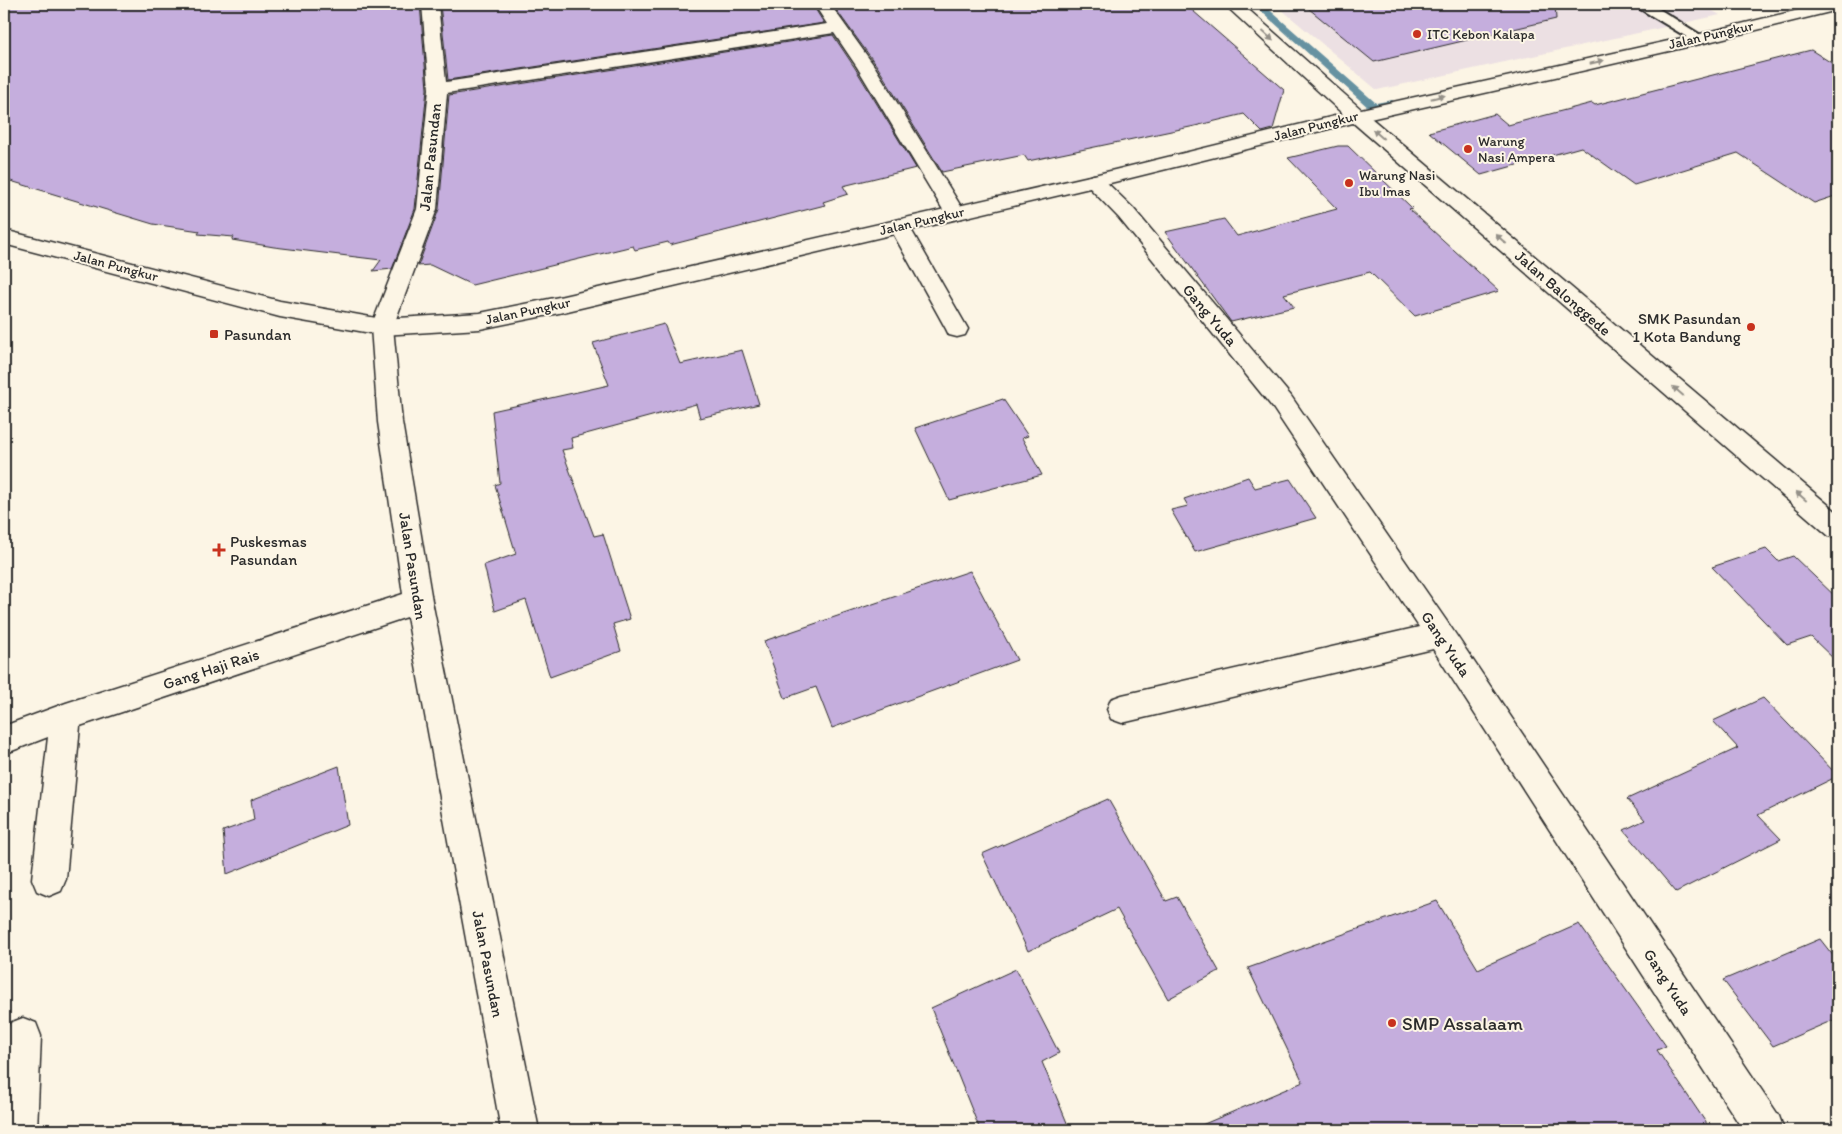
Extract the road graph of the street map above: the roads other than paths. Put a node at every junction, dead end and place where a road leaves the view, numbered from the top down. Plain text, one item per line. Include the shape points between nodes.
1 (430, 4) edge
2 (822, 4) edge
3 (1232, 4) edge
4 (1642, 4) edge
5 (1828, 7) edge
6 (839, 27) junction
7 (1700, 38) junction
8 (438, 88) junction
9 (1357, 116) junction
10 (1094, 181) junction
11 (954, 214) junction
12 (899, 226) junction
13 (4, 237) edge
14 (382, 327) junction
15 (957, 329) dead end
16 (1838, 528) edge
17 (418, 601) junction
18 (1440, 635) junction
19 (1122, 709) dead end
20 (66, 717) junction
21 (4, 740) edge
22 (50, 879) dead end
23 (23, 1036) dead end
24 (18, 1130) edge
25 (520, 1130) edge
26 (1765, 1130) edge

1 - 8 street, Jalan Pasundan
2 - 6 street
3 -> 9 street, Jalan Balonggede
4 - 7 lane
5 - 7 street, Jalan Pungkur
6 - 8 street
6 - 11 street via 866,66
9 -> 7 street, Jalan Pungkur
8 - 14 street, Jalan Pasundan via 427,209
9 - 10 street, Jalan Pungkur
16 -> 9 street, Jalan Balonggede
10 - 11 street, Jalan Pungkur
10 - 18 street, Gang Yuda via 1126,213 1282,402
11 - 12 street, Jalan Pungkur
12 - 14 street, Jalan Pungkur via 480,321
12 - 15 street
13 - 14 street, Jalan Pungkur via 280,309
14 - 17 street, Jalan Pasundan via 390,422
17 - 20 street, Gang Haji Rais
17 - 25 street, Jalan Pasundan
18 - 19 street
18 - 26 street, Gang Yuda
20 - 21 street, Gang Haji Rais
20 - 22 street
23 - 24 street

